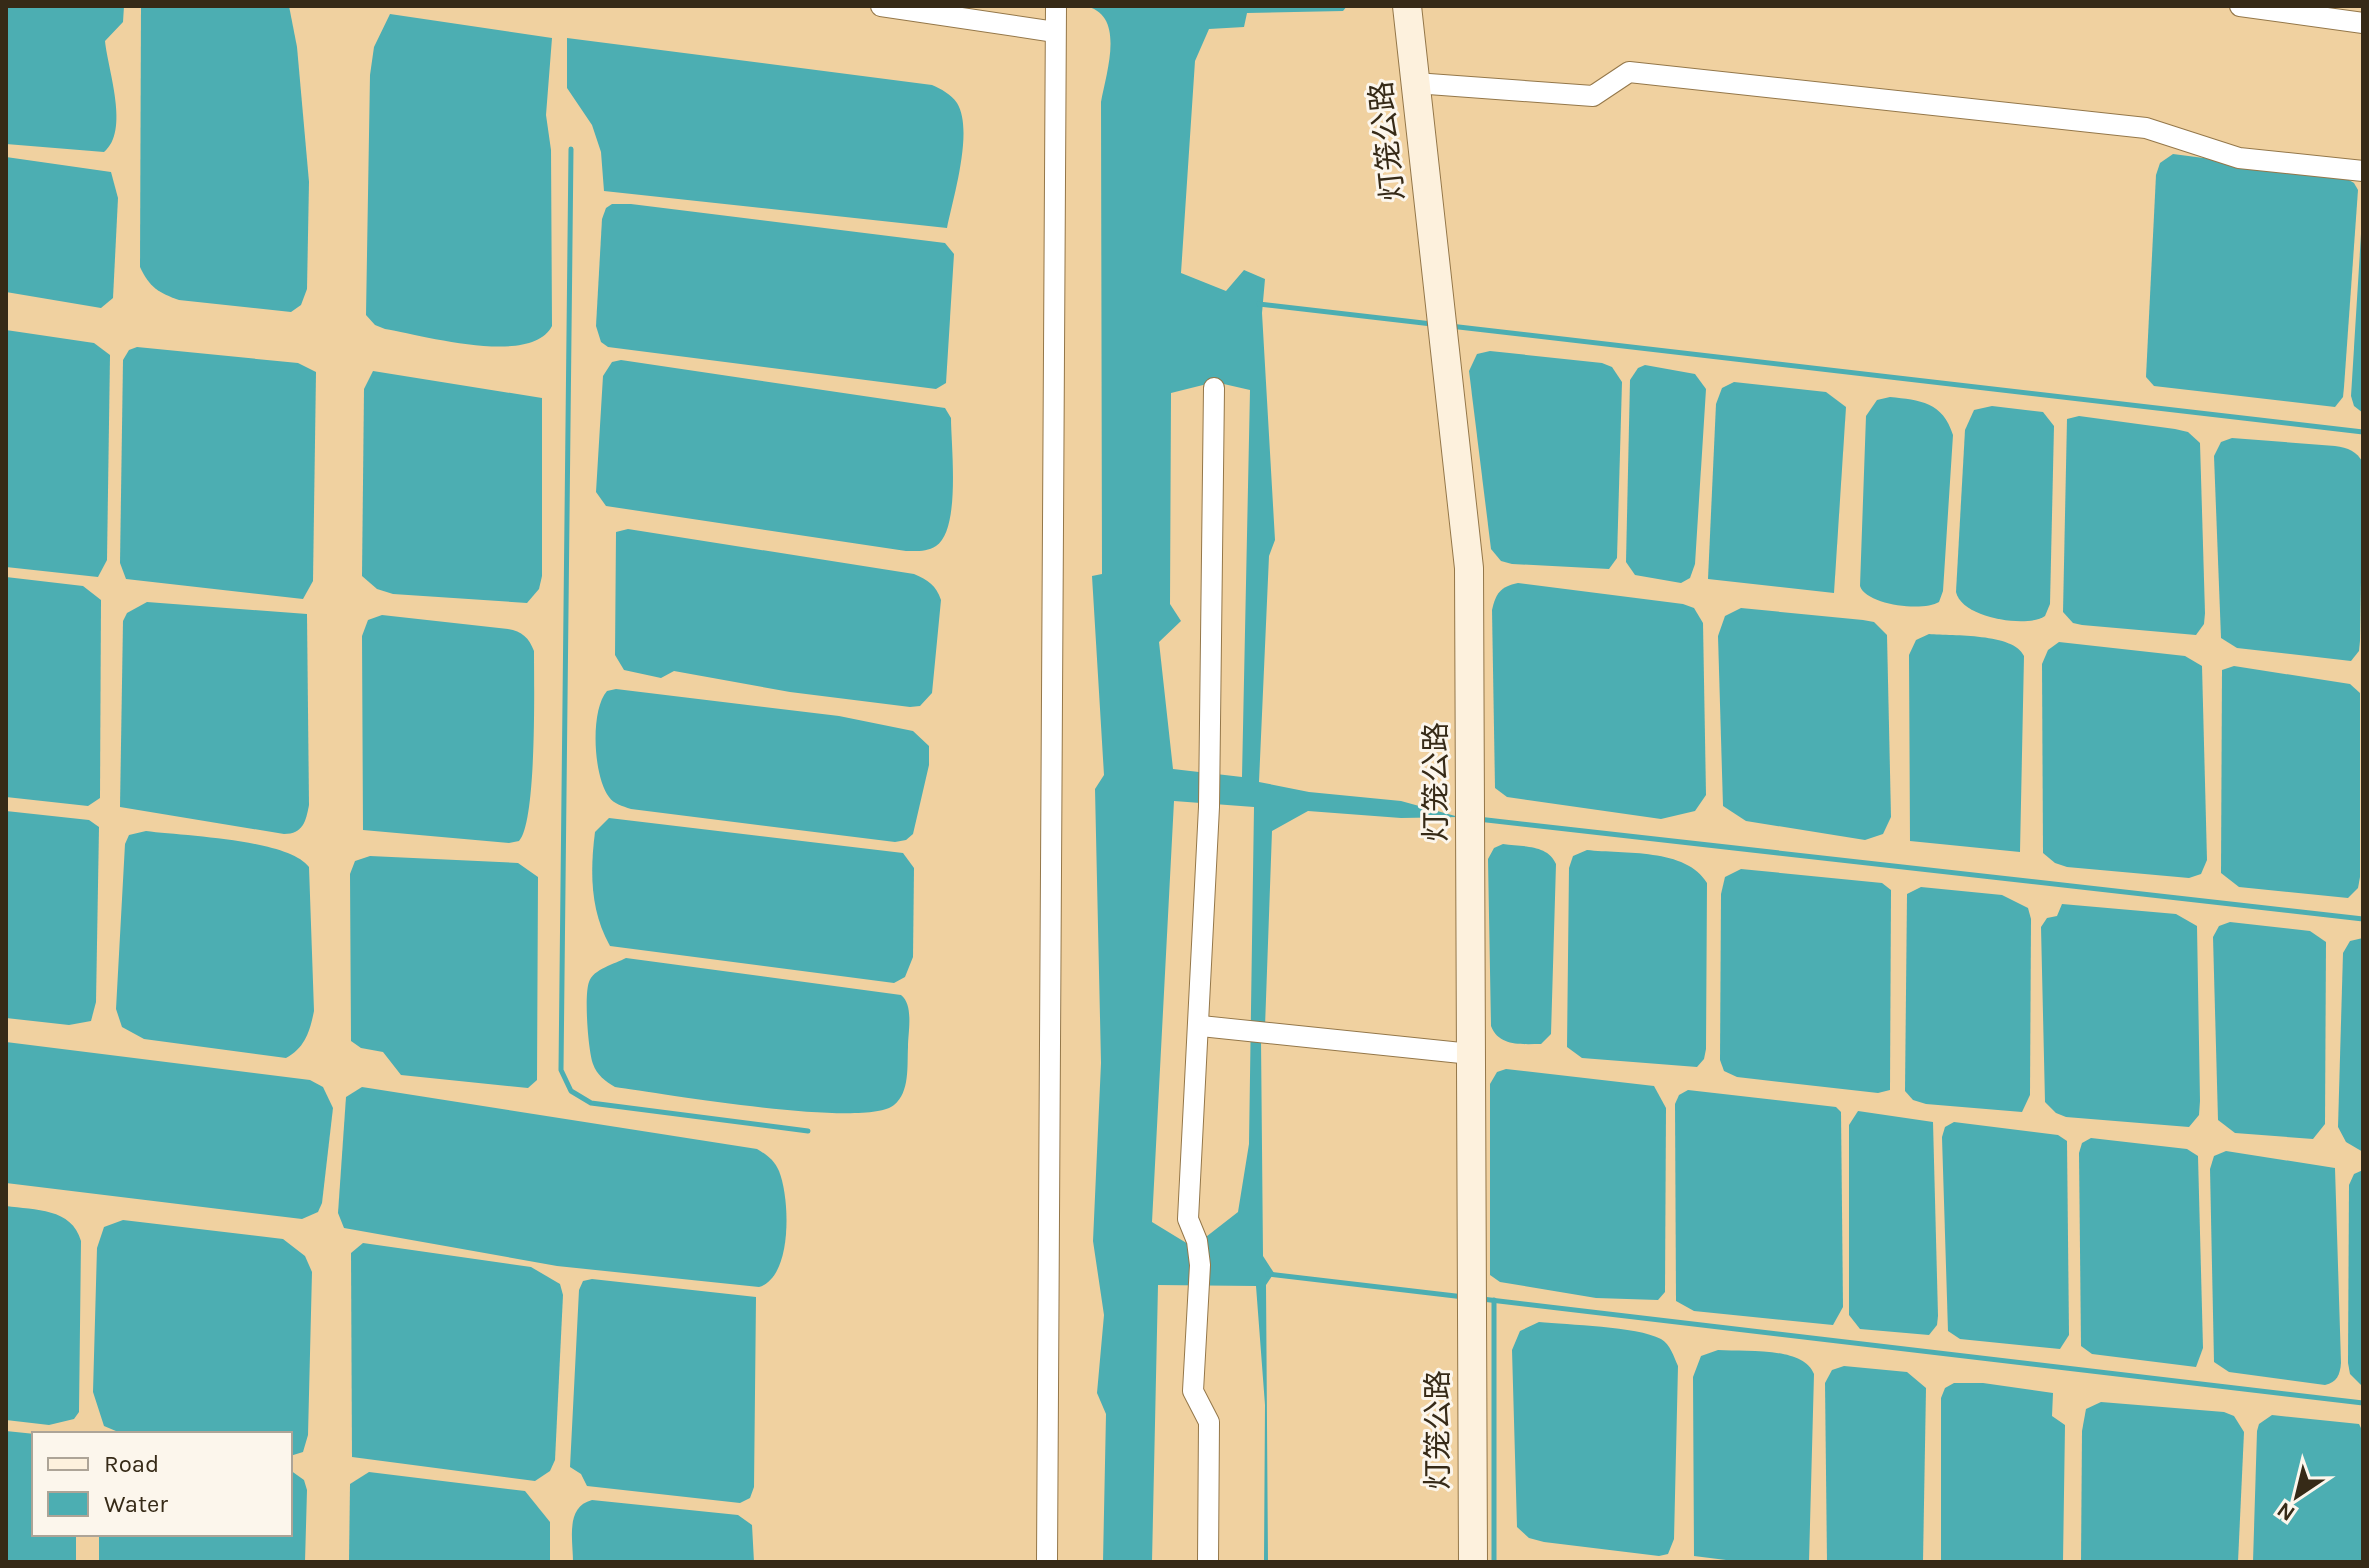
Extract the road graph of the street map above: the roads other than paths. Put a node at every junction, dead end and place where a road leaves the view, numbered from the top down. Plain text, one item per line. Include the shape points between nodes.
1 (881, 6) edge
2 (1056, 6) edge
3 (1407, 6) edge
4 (2240, 6) edge
5 (2363, 23) edge
6 (1055, 32) junction
7 (1415, 83) junction
8 (2363, 171) edge
9 (1214, 388) dead end
10 (1201, 1026) dead end
11 (1471, 1054) junction
12 (1047, 1562) edge
13 (1208, 1562) edge
14 (1473, 1562) edge

1 - 6 street
2 - 6 street
3 - 7 street, 灯笼公路
4 - 5 street
6 - 12 street
7 - 8 street via 1593,96 1629,72 2146,128 2239,158
7 - 11 street, 灯笼公路 via 1469,568
9 - 13 street via 1209,807 1188,1219 1200,1265 1193,1391 1209,1422
10 - 11 street
11 - 14 street, 灯笼公路

